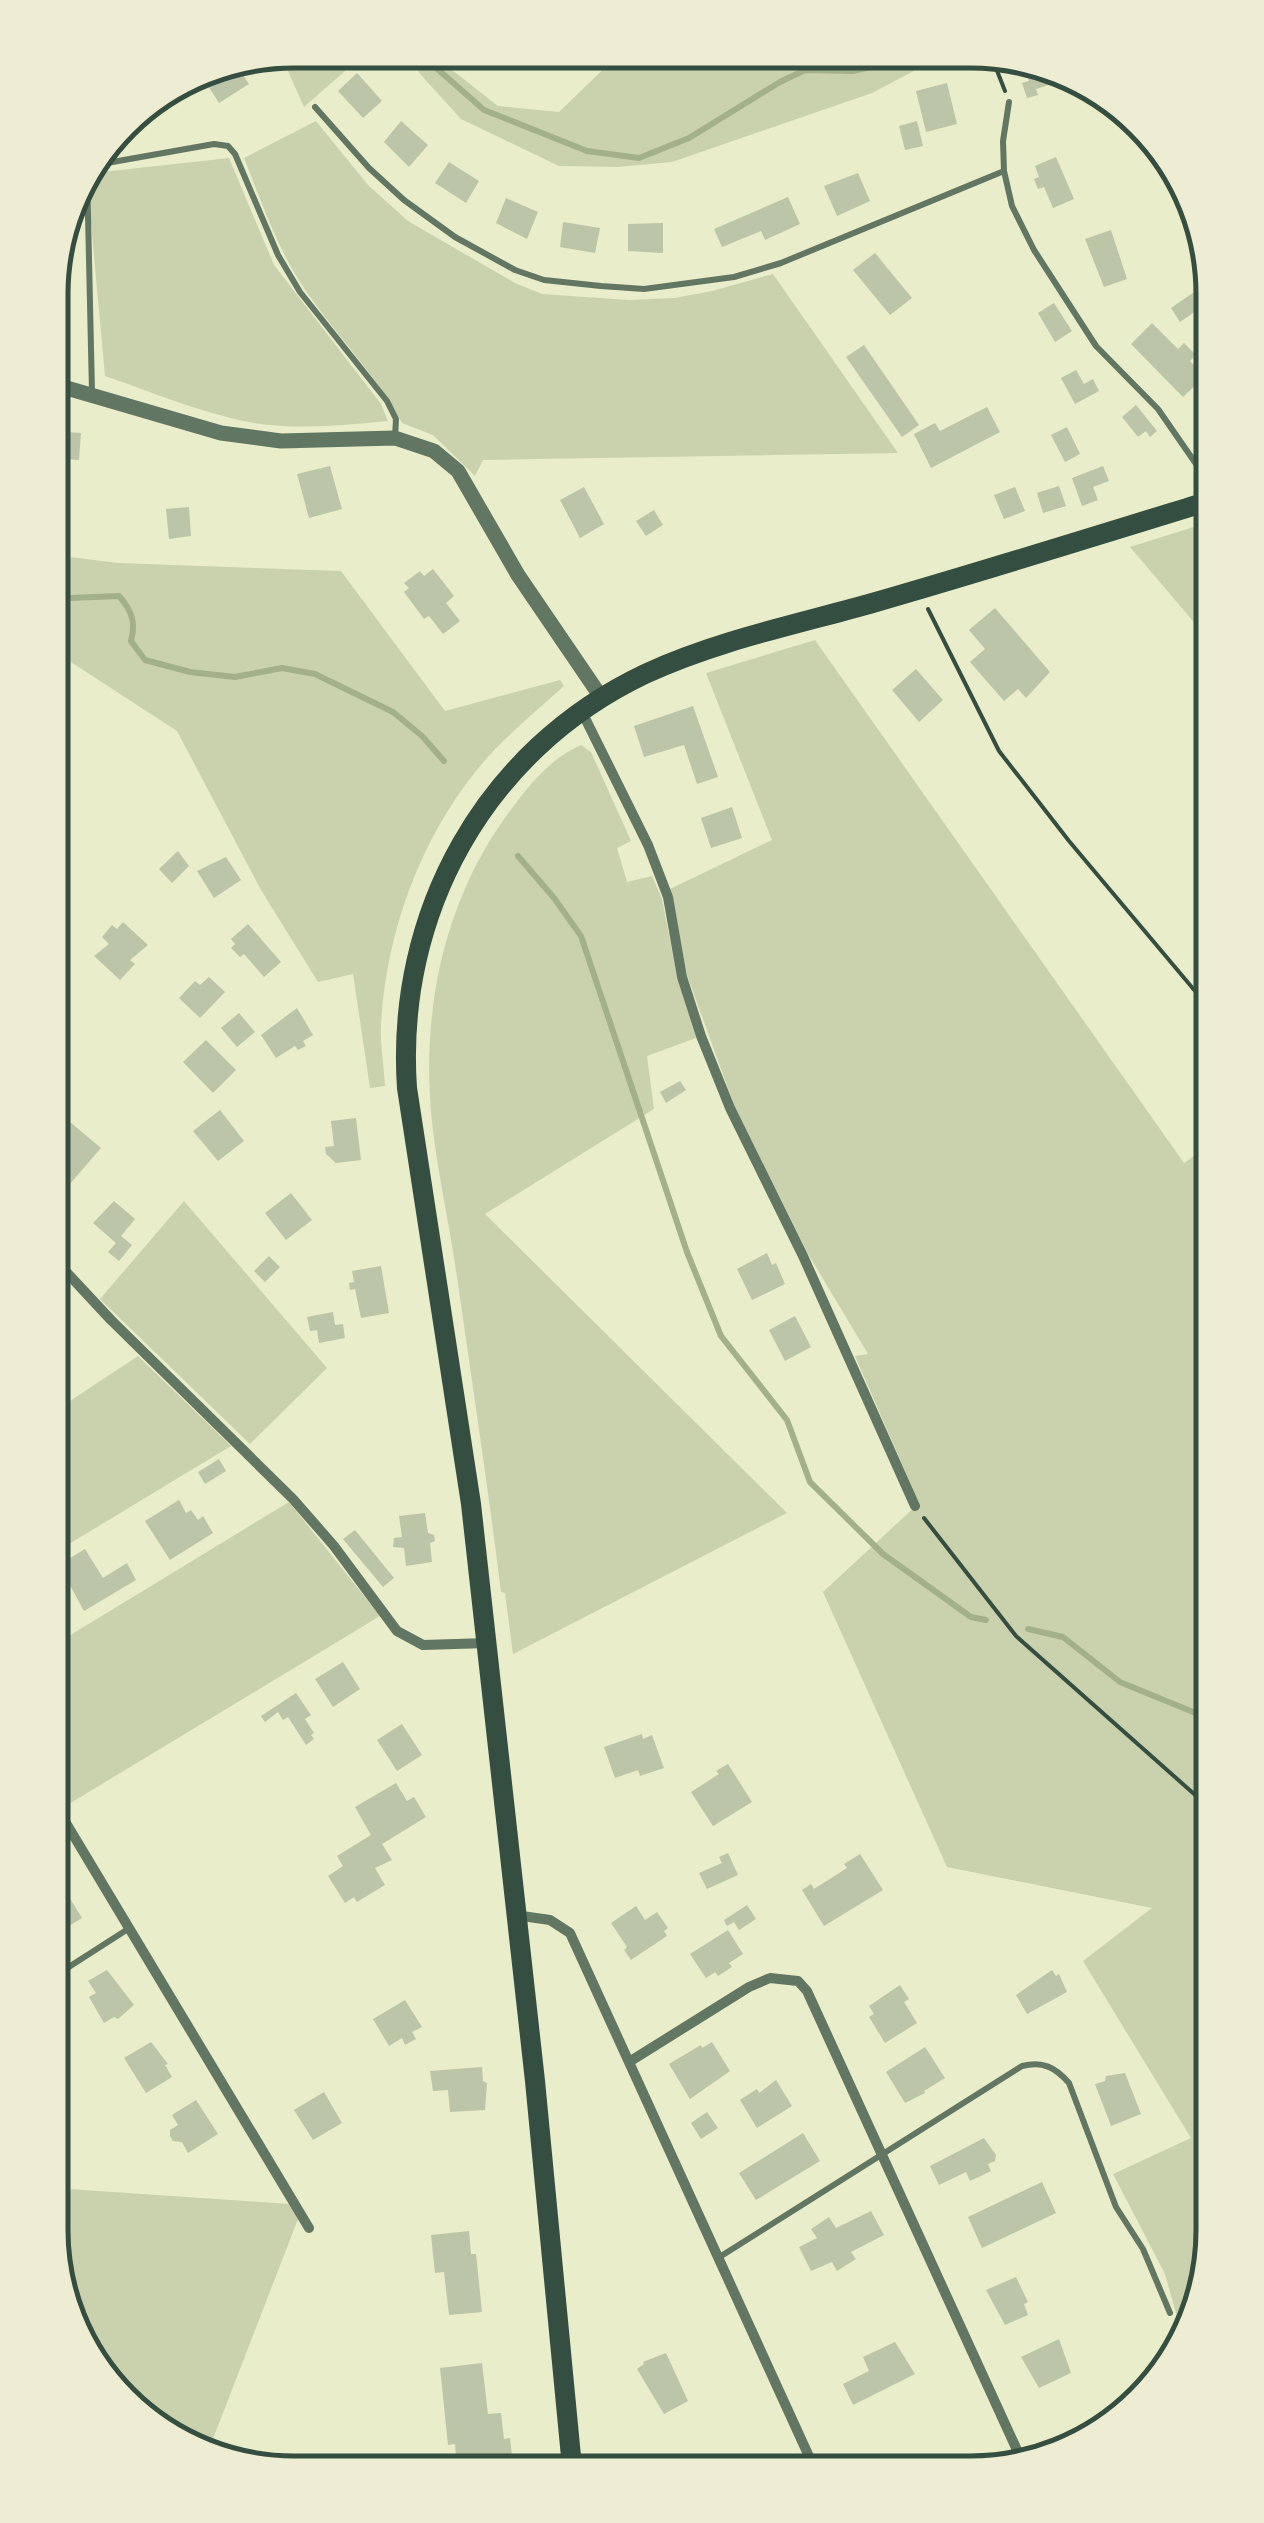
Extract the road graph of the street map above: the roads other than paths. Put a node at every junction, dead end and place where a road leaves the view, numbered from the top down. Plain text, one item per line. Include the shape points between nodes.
1 (1009, 102) road end
2 (315, 107) dead end
3 (109, 164) edge
4 (1004, 171) junction
5 (89, 199) edge
6 (68, 387) edge
7 (92, 393) junction
8 (395, 438) junction
9 (1196, 464) edge
10 (1196, 505) edge
11 (601, 698) junction
12 (581, 710) junction
13 (68, 1274) edge
14 (915, 1506) road end
15 (488, 1643) junction
16 (68, 1826) edge
17 (514, 1916) junction
18 (129, 1928) junction
19 (68, 1967) edge
20 (629, 2062) junction
21 (882, 2156) junction
22 (309, 2228) dead end
23 (718, 2258) junction
24 (1170, 2314) dead end
25 (1018, 2450) edge
26 (571, 2456) edge
27 (808, 2456) edge

1 - 4 lane
2 - 4 lane via 404,200 455,236 544,280 601,286 644,289 781,264
3 - 8 lane via 228,146 300,292 387,401 396,418
4 - 9 lane via 1034,250 1096,346 1158,409
5 - 7 lane
6 - 7 street
7 - 8 street via 282,442
8 - 11 street via 434,451 458,471
10 - 11 main road via 702,652
11 - 12 main road
12 - 14 street via 668,897 682,977 730,1108
12 - 15 main road via 507,777 464,836 432,903 410,989 407,1088
13 - 15 street via 292,1499 397,1631 423,1645
15 - 17 main road
16 - 18 street
17 - 20 street via 550,1920 570,1934
17 - 26 main road
18 - 19 lane
18 - 22 street
20 - 21 street via 749,1987 770,1978 798,1981
20 - 23 street
21 - 23 lane
21 - 24 lane via 1022,2066 1058,2070
21 - 25 street
23 - 27 street

